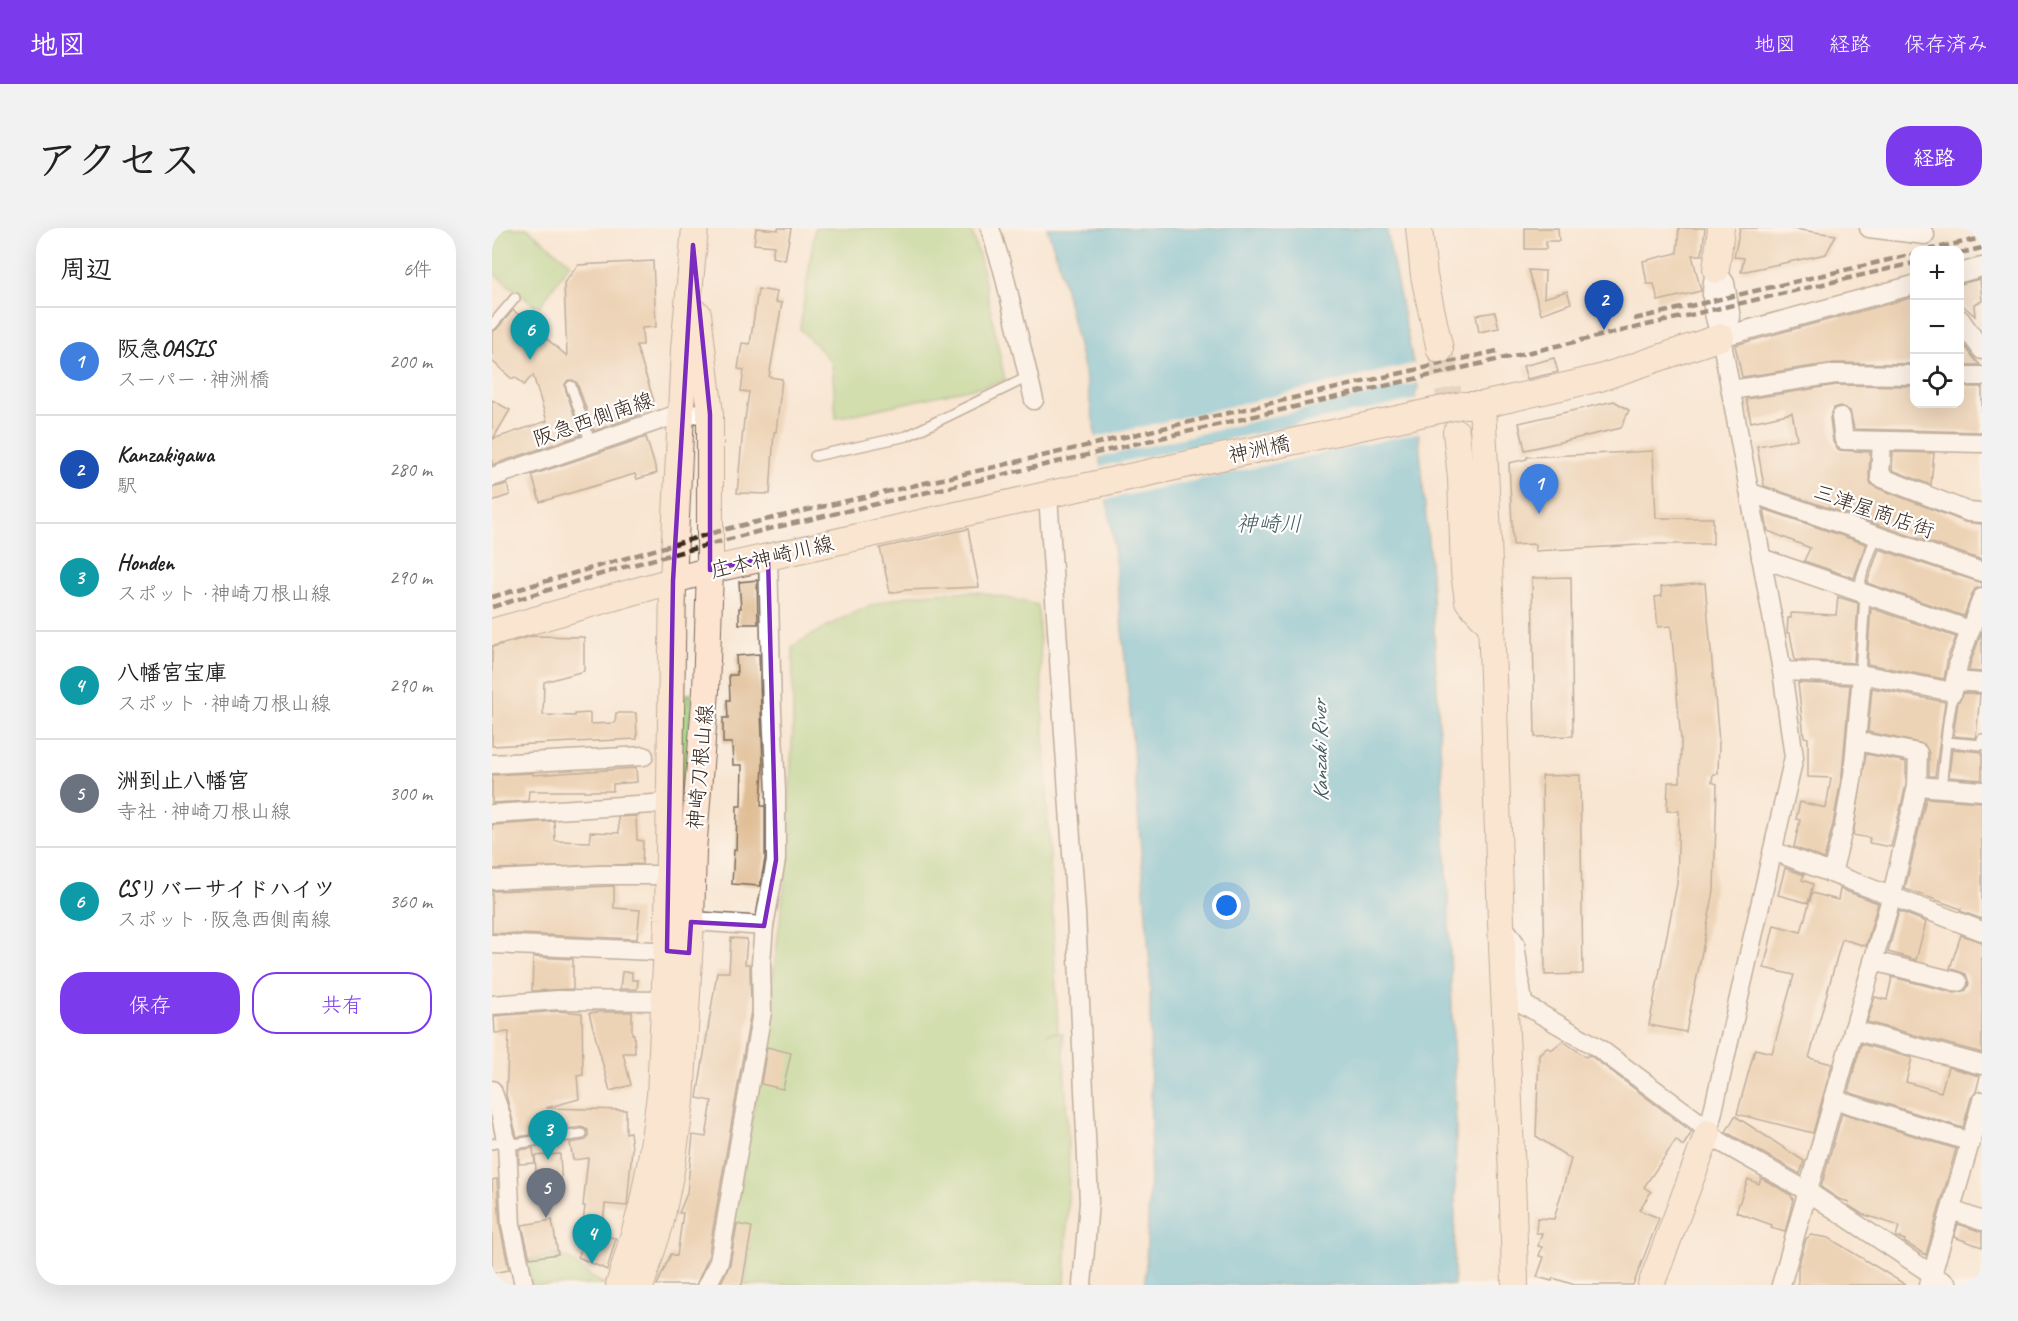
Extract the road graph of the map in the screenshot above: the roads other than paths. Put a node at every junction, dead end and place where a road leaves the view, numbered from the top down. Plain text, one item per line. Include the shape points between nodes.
1 (990, 228) edge
2 (1419, 228) edge
3 (1721, 228) edge
4 (1869, 228) edge
5 (694, 236) edge
6 (1926, 238) edge
7 (1982, 267) edge
8 (1716, 270) joint
9 (1964, 272) edge
10 (1910, 286) edge
11 (515, 298) dead end
12 (492, 325) edge
13 (1964, 326) edge
14 (1721, 337) junction
15 (1440, 350) tunnel mouth
16 (1982, 350) edge
17 (1910, 375) edge
18 (1964, 376) edge
19 (1982, 376) edge
20 (1028, 377) junction
21 (571, 386) dead end
22 (1731, 390) junction
23 (1034, 400) dead end
24 (1472, 405) junction
25 (681, 413) junction
26 (710, 414) junction
27 (1841, 417) dead end
28 (1456, 432) tunnel mouth
29 (1882, 441) junction
30 (1982, 443) edge
31 (591, 444) junction
32 (815, 456) dead end
33 (492, 477) edge
34 (1751, 493) junction
35 (1052, 494) junction
36 (1982, 513) edge
37 (1876, 536) junction
38 (768, 557) junction
39 (1761, 558) junction
40 (710, 570) junction
41 (1982, 572) edge
42 (673, 580) junction
43 (1862, 593) junction
44 (1982, 598) edge
45 (1492, 627) junction
46 (1970, 630) junction
47 (492, 632) edge
48 (1782, 671) junction
49 (1861, 675) junction
50 (1982, 683) edge
51 (1954, 687) junction
52 (1982, 740) edge
53 (1856, 741) junction
54 (1946, 742) junction
55 (644, 756) dead end
56 (492, 764) edge
57 (1917, 786) junction
58 (1941, 788) junction
59 (1982, 791) edge
60 (669, 803) junction
61 (492, 814) edge
62 (1773, 851) junction
63 (1832, 873) junction
64 (681, 875) junction
65 (492, 880) edge
66 (1892, 895) junction
67 (680, 920) junction
68 (1501, 923) junction
69 (764, 926) junction
70 (1982, 931) edge
71 (492, 944) edge
72 (678, 952) junction
73 (1872, 961) junction
74 (1958, 982) dead end
75 (665, 1001) junction
76 (492, 1005) edge
77 (1853, 1030) junction
78 (1982, 1065) edge
79 (492, 1090) edge
80 (1833, 1099) junction
81 (1982, 1101) edge
82 (1708, 1133) junction
83 (582, 1134) dead end
84 (1971, 1142) junction
85 (499, 1144) edge
86 (1807, 1191) junction
87 (1952, 1210) junction
88 (1982, 1221) edge
89 (1931, 1280) edge
90 (524, 1285) edge
91 (619, 1285) edge
92 (641, 1285) edge
93 (707, 1285) edge
94 (1082, 1285) edge
95 (1515, 1285) edge
96 (1651, 1285) edge
97 (1781, 1285) edge
98 (1948, 1285) edge

1 - 20 street
2 - 15 street via 1424,276
3 - 8 street
4 - 6 street
5 - 25 street, 神崎刀根山線
5 - 26 street, 神崎刀根山線
7 - 9 street
8 - 14 street via 1710,286
10 - 14 street
11 - 12 lane
13 - 16 street
14 - 22 street
14 - 24 street, 神洲橋 via 1600,378
17 - 22 street via 1836,374
18 - 19 street
20 - 23 street
20 - 32 lane via 907,436
21 - 31 lane
22 - 34 street
24 - 35 street, 神洲橋, bridge
24 - 45 street
25 - 26 street, 阪急西側南線
25 - 31 street, 阪急西側南線
25 - 42 street, 神崎刀根山線
26 - 40 street, 神崎刀根山線
27 - 29 street via 1844,440
28 - 45 street via 1468,601
29 - 30 street
29 - 36 street via 1880,477 1970,512
31 - 33 street, 阪急西側南線
34 - 37 street, 三津屋商店街
34 - 39 street
35 - 38 street, 庄本神崎川線
35 - 94 street via 1089,1202
37 - 41 street, 三津屋商店街
37 - 43 lane via 1862,575
38 - 40 street, 庄本神崎川線
38 - 69 street via 776,860
39 - 43 street
39 - 48 street
40 - 42 street, 庄本神崎川線
40 - 64 street, 神崎刀根山線 via 706,691
42 - 47 street, 庄本神崎川線
42 - 60 street, 神崎刀根山線
43 - 46 street
43 - 49 lane
44 - 46 street
45 - 68 street
46 - 51 street
48 - 49 street
48 - 62 street via 1794,757
49 - 51 street
49 - 53 street
50 - 51 street
51 - 54 lane
52 - 54 lane via 1982,745
53 - 57 street via 1918,753
53 - 63 street via 1844,826
54 - 58 lane
55 - 56 street
57 - 58 street
57 - 66 street
58 - 59 street
60 - 61 street
60 - 64 street, 神崎刀根山線
62 - 63 street
62 - 82 street
63 - 66 street
64 - 65 street
64 - 67 street, 神崎刀根山線
66 - 70 street
66 - 73 street
67 - 69 street
67 - 72 street, 神崎刀根山線
68 - 82 street via 1515,944 1523,1004 1597,1047
68 - 95 street
69 - 93 street via 762,1012 719,1262
71 - 72 street
72 - 75 street, 神崎刀根山線
72 - 92 street, 神崎刀根山線 via 681,1102 660,1225
73 - 74 street
73 - 77 street
75 - 76 street via 558,1000
75 - 91 street, 神崎刀根山線 via 660,1095 651,1160
77 - 78 street
77 - 80 street
79 - 85 street via 501,1116
80 - 84 street
80 - 86 street
81 - 84 street
82 - 86 street
82 - 96 street
83 - 85 lane
84 - 87 street
85 - 90 street
86 - 89 street
86 - 97 street
87 - 88 street
87 - 89 street
89 - 98 street

